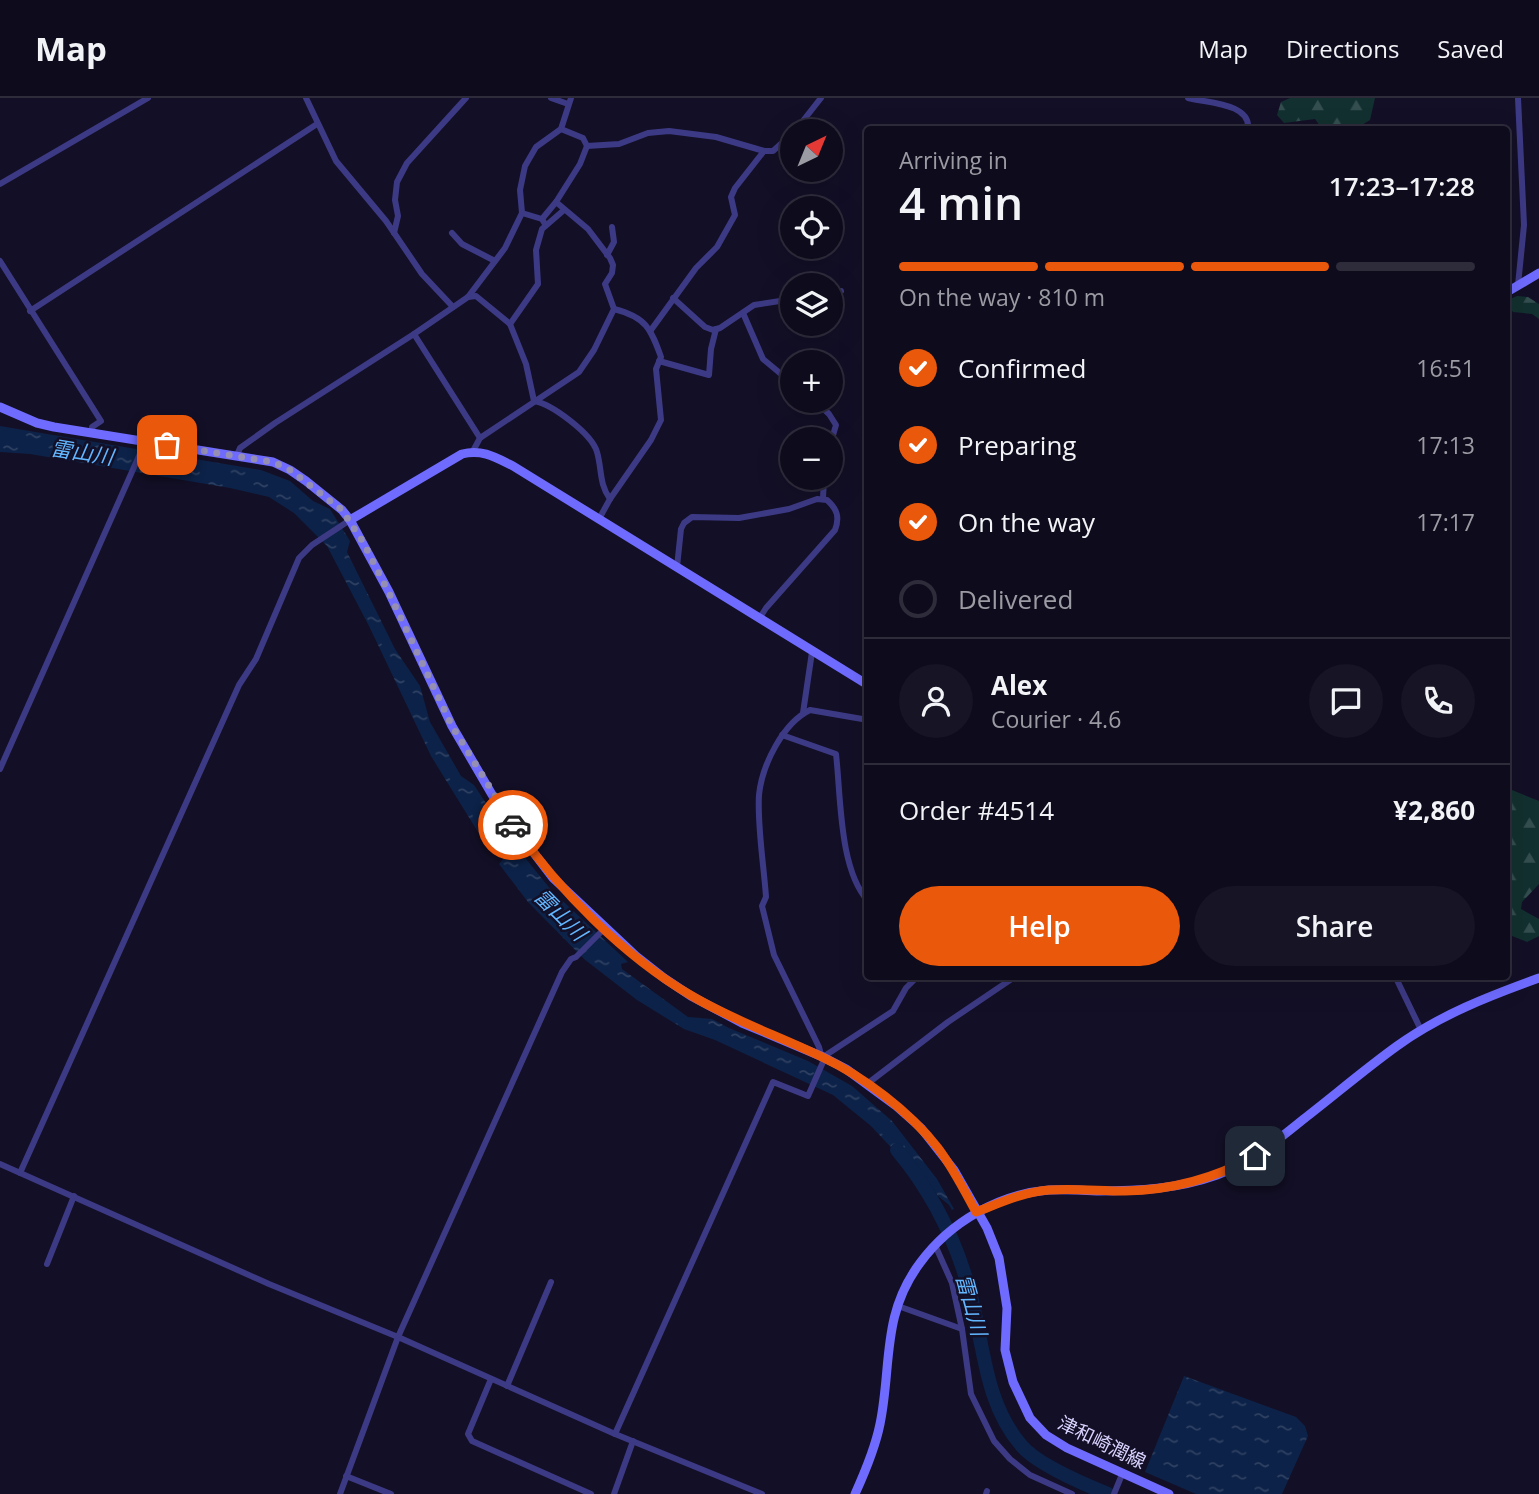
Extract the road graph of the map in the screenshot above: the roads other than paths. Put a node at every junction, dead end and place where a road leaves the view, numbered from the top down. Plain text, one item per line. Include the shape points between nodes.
1 (148, 98) edge
2 (306, 98) edge
3 (466, 98) edge
4 (551, 98) edge
5 (821, 98) edge
6 (1188, 98) edge
7 (1518, 98) edge
8 (570, 101) edge
9 (804, 119) edge
10 (317, 124) junction
11 (1247, 126) edge
12 (561, 129) junction
13 (780, 144) edge
14 (587, 146) junction
15 (764, 151) junction
16 (0, 184) edge
17 (555, 202) junction
18 (565, 211) junction
19 (522, 213) junction
20 (544, 222) junction
21 (612, 227) dead end
22 (394, 233) junction
23 (452, 233) dead end
24 (607, 255) junction
25 (0, 261) edge
26 (495, 261) junction
27 (1539, 273) edge
28 (1518, 285) junction
29 (1510, 290) edge
30 (468, 297) junction
31 (673, 298) junction
32 (780, 301) edge
33 (453, 307) junction
34 (614, 309) junction
35 (30, 311) junction
36 (743, 313) junction
37 (510, 324) junction
38 (651, 330) junction
39 (716, 330) junction
40 (414, 334) junction
41 (659, 361) junction
42 (780, 373) edge
43 (534, 401) junction
44 (0, 407) edge
45 (826, 413) edge
46 (835, 427) edge
47 (93, 433) junction
48 (480, 438) junction
49 (143, 444) junction
50 (474, 451) junction
51 (237, 455) junction
52 (823, 490) edge
53 (822, 498) junction
54 (610, 499) junction
55 (599, 519) junction
56 (348, 521) junction
57 (677, 567) junction
58 (760, 619) junction
59 (813, 652) junction
60 (864, 683) edge
61 (803, 713) junction
62 (864, 719) edge
63 (782, 735) junction
64 (0, 769) edge
65 (864, 895) edge
66 (603, 930) junction
67 (1539, 978) edge
68 (914, 980) edge
69 (1010, 980) edge
70 (1397, 980) edge
71 (1421, 1030) junction
72 (823, 1060) junction
73 (867, 1084) junction
74 (0, 1164) edge
75 (20, 1173) junction
76 (74, 1196) junction
77 (976, 1212) junction
78 (937, 1243) junction
79 (47, 1265) dead end
80 (551, 1282) dead end
81 (898, 1306) junction
82 (962, 1329) junction
83 (398, 1337) junction
84 (491, 1379) junction
85 (507, 1386) junction
86 (615, 1434) junction
87 (633, 1441) junction
88 (1123, 1472) junction
89 (346, 1476) junction
90 (340, 1494) edge
91 (391, 1494) edge
92 (591, 1494) edge
93 (614, 1494) edge
94 (762, 1494) edge
95 (855, 1494) edge
96 (1072, 1494) edge
97 (1114, 1494) edge
98 (1170, 1494) edge

1 - 16 street
2 - 10 street
3 - 22 street via 407,163 397,182
4 - 8 street
5 - 9 street
6 - 11 street via 1238,109
7 - 28 street via 1524,225
8 - 12 street
10 - 22 street via 336,161
10 - 35 street
12 - 14 street via 583,138
12 - 19 street via 536,147 525,166
13 - 15 street
14 - 15 street via 619,144 669,131 716,137
14 - 17 street
15 - 31 street via 735,188 731,197 735,215 717,247
17 - 18 street
17 - 20 street
18 - 20 street
18 - 24 street via 588,229
19 - 20 street
19 - 26 street
20 - 37 street via 536,250 538,284
21 - 24 street via 614,242
22 - 33 street via 422,274
23 - 26 street via 462,244
24 - 34 street via 614,265 605,284
25 - 35 street
26 - 30 street
27 - 28 main road
28 - 29 main road
30 - 33 street
30 - 37 street via 476,296
31 - 38 street
31 - 39 street via 705,327
32 - 36 street via 754,305
33 - 40 street
34 - 38 street via 630,314
34 - 43 street via 579,372
35 - 47 street via 101,421 92,427
36 - 39 street
36 - 42 street via 763,359
37 - 43 street
38 - 41 street
39 - 41 street via 709,375
40 - 48 street
40 - 51 street via 275,423
41 - 54 street via 661,420
43 - 48 street
43 - 54 street via 561,414 593,441 602,488
44 - 47 main road, 津和崎潤線 via 37,423
45 - 46 street
47 - 49 main road, 津和崎潤線
48 - 50 street
49 - 51 main road, 津和崎潤線
49 - 64 street
50 - 55 main road via 513,466
50 - 56 main road
51 - 56 main road, 津和崎潤線 via 290,470 323,494
52 - 53 street
53 - 57 street via 739,518 692,517 681,529
53 - 58 street via 837,513 835,530
54 - 55 street
55 - 57 main road
56 - 66 main road, 津和崎潤線 via 389,593 452,726 501,810 553,878
56 - 75 street via 299,558
57 - 58 main road
58 - 59 main road
59 - 60 main road
59 - 61 street
61 - 62 street via 815,710
61 - 63 street
63 - 65 street via 836,754 848,860 853,880
63 - 72 street via 759,796 766,897 762,906 774,955
66 - 72 main road, 津和崎潤線 via 691,996
66 - 83 street via 562,972
67 - 71 main road via 1475,1002
68 - 72 street via 893,1011
69 - 73 street
70 - 71 street
71 - 77 main road via 1275,1142 1218,1174 1173,1187 1049,1190
72 - 73 main road, 津和崎潤線
72 - 86 street via 808,1096 773,1082
73 - 77 main road, 津和崎潤線 via 921,1128 954,1170
74 - 75 street
75 - 76 street
76 - 79 street
76 - 83 street
77 - 78 main road
77 - 88 main road, 津和崎潤線 via 999,1258 1007,1308 1005,1350 1013,1382 1030,1418 1067,1448
78 - 81 main road via 909,1278
78 - 82 street
80 - 85 street
81 - 82 street
81 - 95 main road via 888,1342 880,1426
82 - 96 street via 971,1394 994,1441 1030,1475
83 - 84 street
83 - 89 street
84 - 85 street
84 - 92 street via 468,1434 472,1441
85 - 86 street
86 - 87 street
87 - 93 street
87 - 94 street
88 - 97 street
88 - 98 main road, 津和崎潤線
89 - 90 street
89 - 91 street

